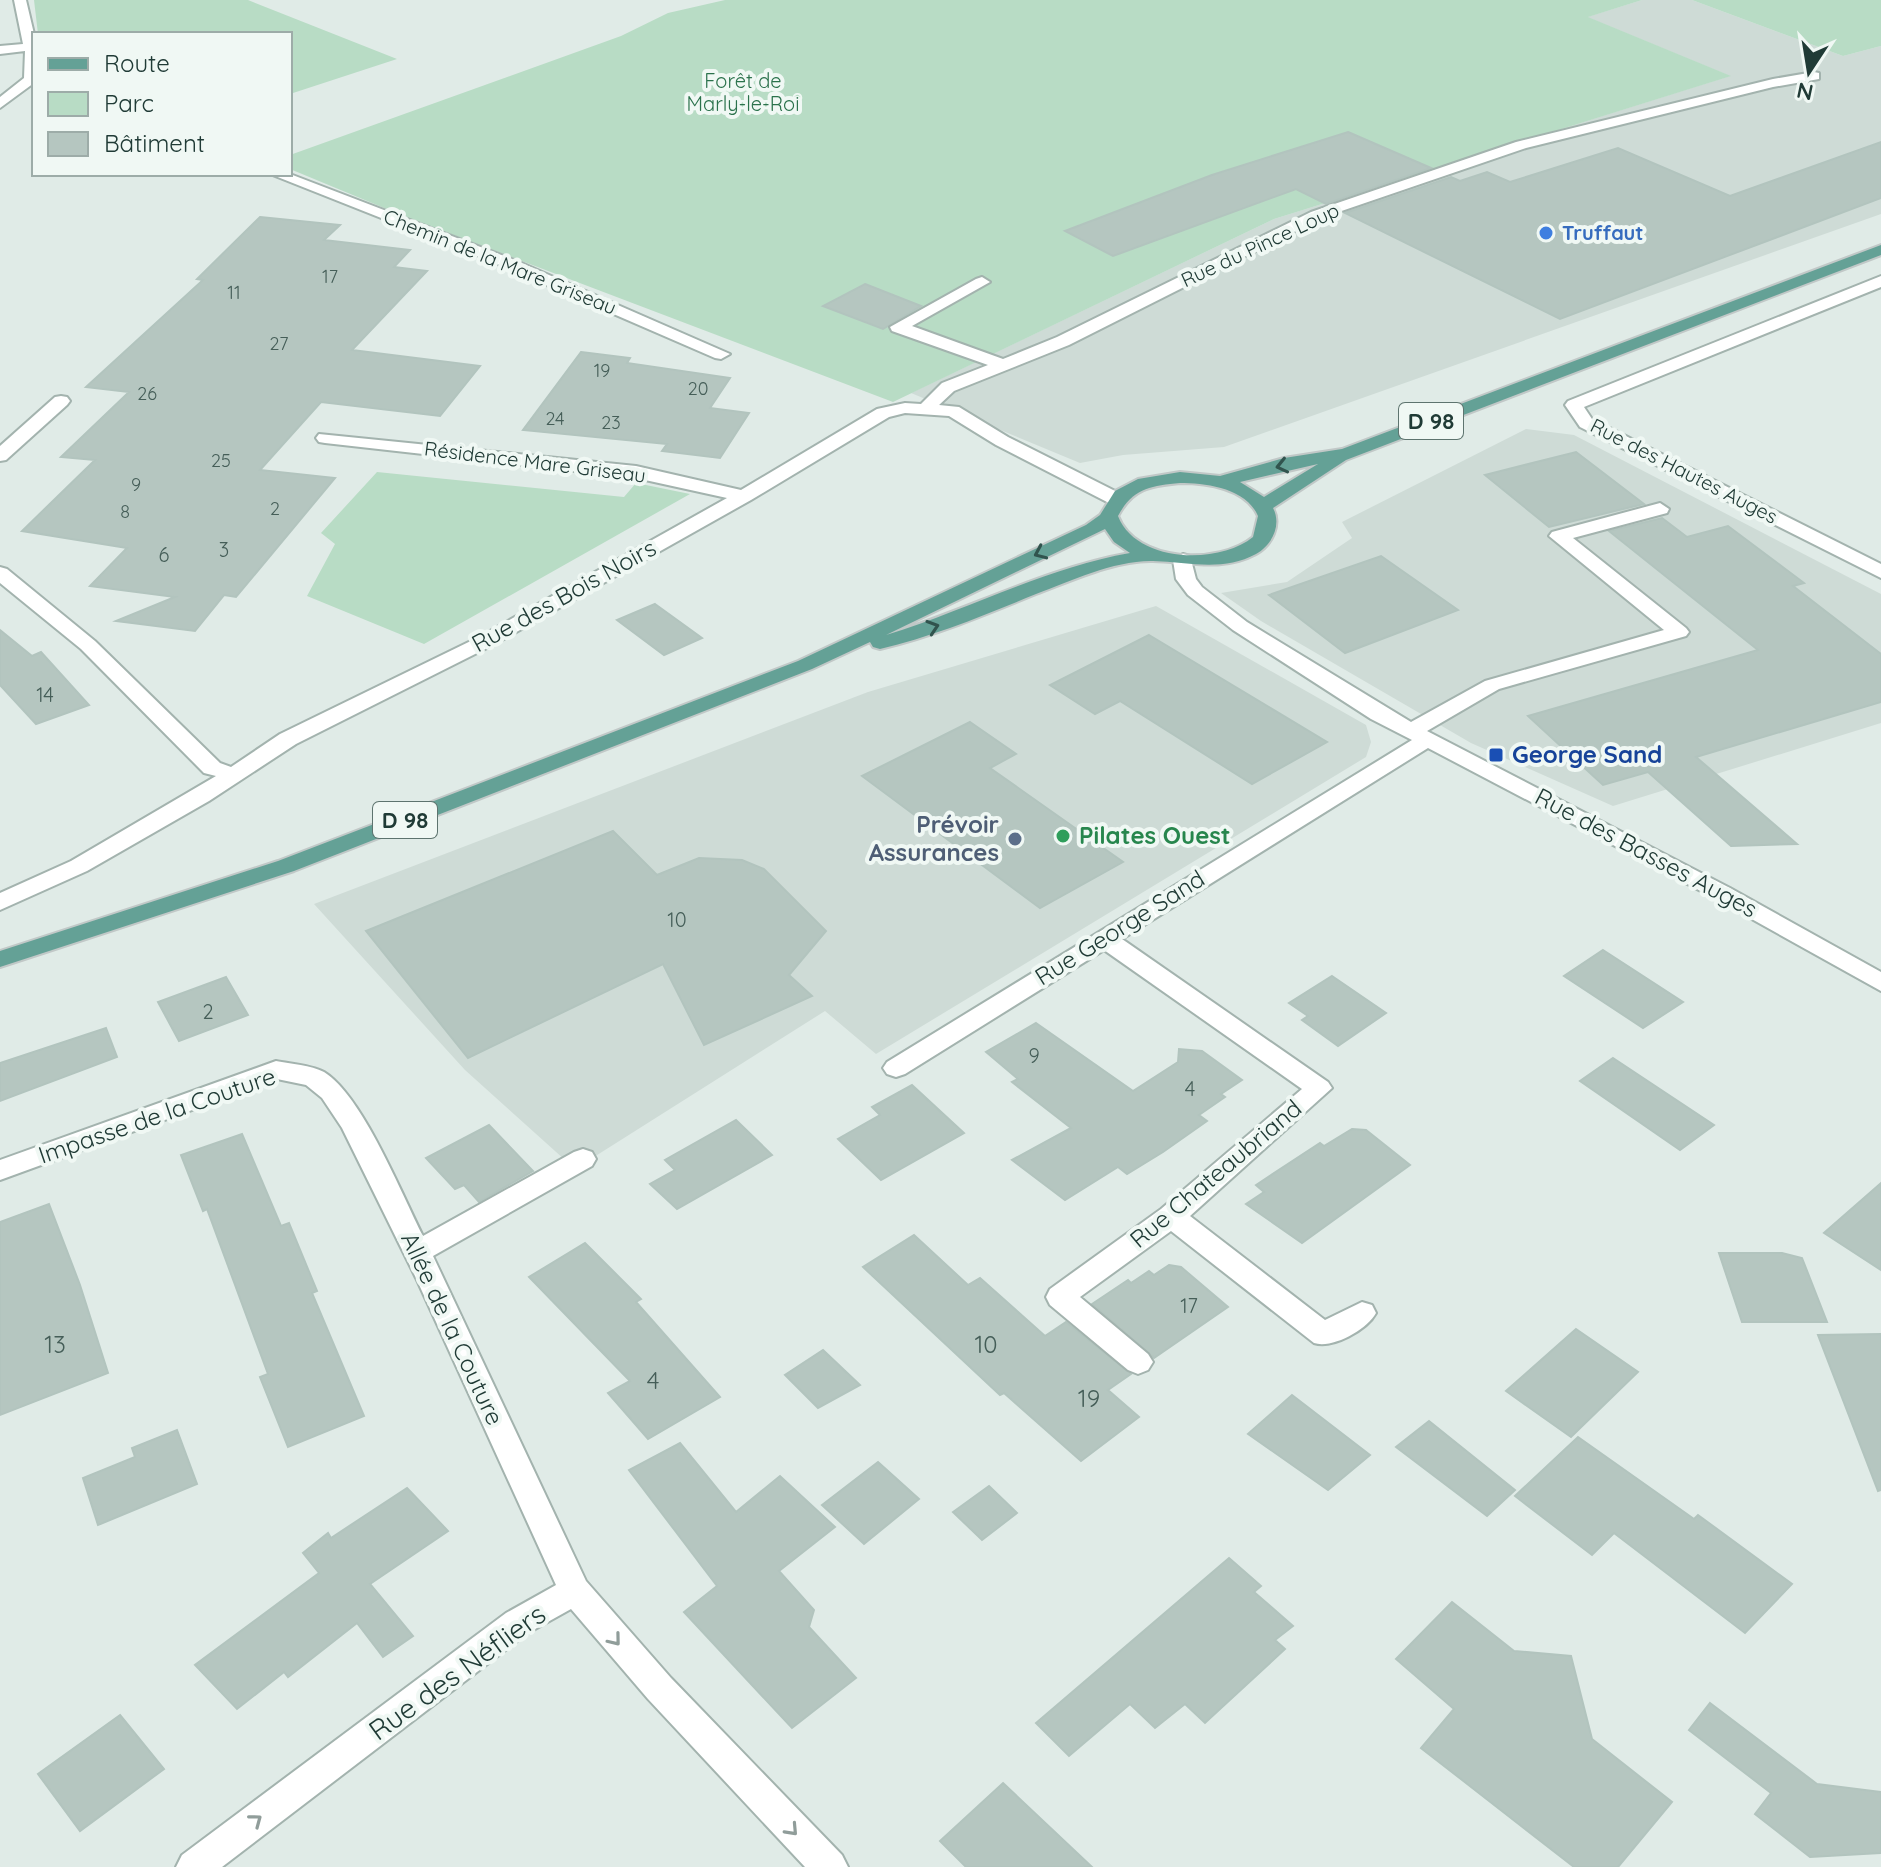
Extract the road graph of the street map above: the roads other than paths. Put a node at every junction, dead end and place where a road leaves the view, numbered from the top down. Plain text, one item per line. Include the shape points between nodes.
1 (20, 0) edge
2 (30, 47) junction
3 (0, 50) edge
4 (32, 69) edge
5 (1814, 76) dead end
6 (32, 81) edge
7 (0, 104) edge
8 (282, 176) edge
9 (1881, 250) edge
10 (1881, 281) edge
11 (982, 282) dead end
12 (721, 354) dead end
13 (1004, 365) junction
14 (61, 401) dead end
15 (928, 407) junction
16 (325, 438) dead end
17 (1346, 454) junction
18 (0, 456) edge
19 (1219, 482) junction
20 (744, 496) junction
21 (1263, 506) junction
22 (1112, 508) junction
23 (1660, 509) dead end
24 (1152, 555) junction
25 (1183, 560) junction
26 (1881, 572) edge
27 (0, 573) edge
28 (805, 665) junction
29 (1419, 735) junction
30 (232, 774) junction
31 (0, 902) edge
32 (1103, 938) junction
33 (0, 959) edge
34 (1881, 983) edge
35 (896, 1068) dead end
36 (314, 1078) joint
37 (583, 1159) dead end
38 (0, 1170) edge
39 (1171, 1216) junction
40 (417, 1252) junction
41 (1362, 1313) dead end
42 (1138, 1362) dead end
43 (575, 1591) junction
44 (194, 1867) edge
45 (830, 1867) edge

1 - 2 street
2 - 3 street
2 - 4 street
5 - 13 street, Rue du Pince Loup via 1521,145 1316,215
6 - 7 street
8 - 12 street, Chemin de la Mare Griseau via 511,264
9 - 17 main road, D 98
10 - 26 street, Rue des Hautes Auges via 1574,405 1586,423
11 - 13 street via 898,327
13 - 15 street, Rue du Pince Loup via 948,387
14 - 18 street
15 - 20 street, Rue des Bois Noirs via 883,413
15 - 22 street via 953,411
16 - 20 street, Résidence Mare Griseau via 636,472
17 -> 19 main road, D 98
17 - 21 main road, D 98
19 - 21 main road
19 - 22 main road via 1152,481 1131,488
20 - 30 street, Rue des Bois Noirs via 488,640 288,739
21 - 25 main road via 1269,520 1255,546 1210,560
22 - 24 main road via 1116,533
22 -> 28 main road, D 98 via 1073,539
23 - 29 street, Rue George Sand via 1559,536 1679,632 1492,685
24 - 25 main road
28 -> 24 main road, D 98 via 940,625 1091,566
25 - 29 street, Rue des Basses Auges via 1186,579 1195,591 1240,626
27 - 30 street via 88,645 212,768
28 - 33 main road, D 98 via 286,866
29 - 32 street, Rue George Sand
29 - 34 street, Rue des Basses Auges via 1709,886
30 - 31 street, Rue des Bois Noirs via 79,866
32 - 35 street, Rue George Sand
32 - 39 street, Rue Chateaubriand via 1319,1088
36 - 38 street, Impasse de la Couture via 276,1070
36 - 40 street, Allée de la Couture via 353,1124
37 - 40 street
39 - 41 street via 1324,1335
39 - 42 street, Rue Chateaubriand via 1060,1297
40 - 43 street, Allée de la Couture
44 -> 43 street, Rue des Néfliers via 517,1623
43 -> 45 street via 627,1656

